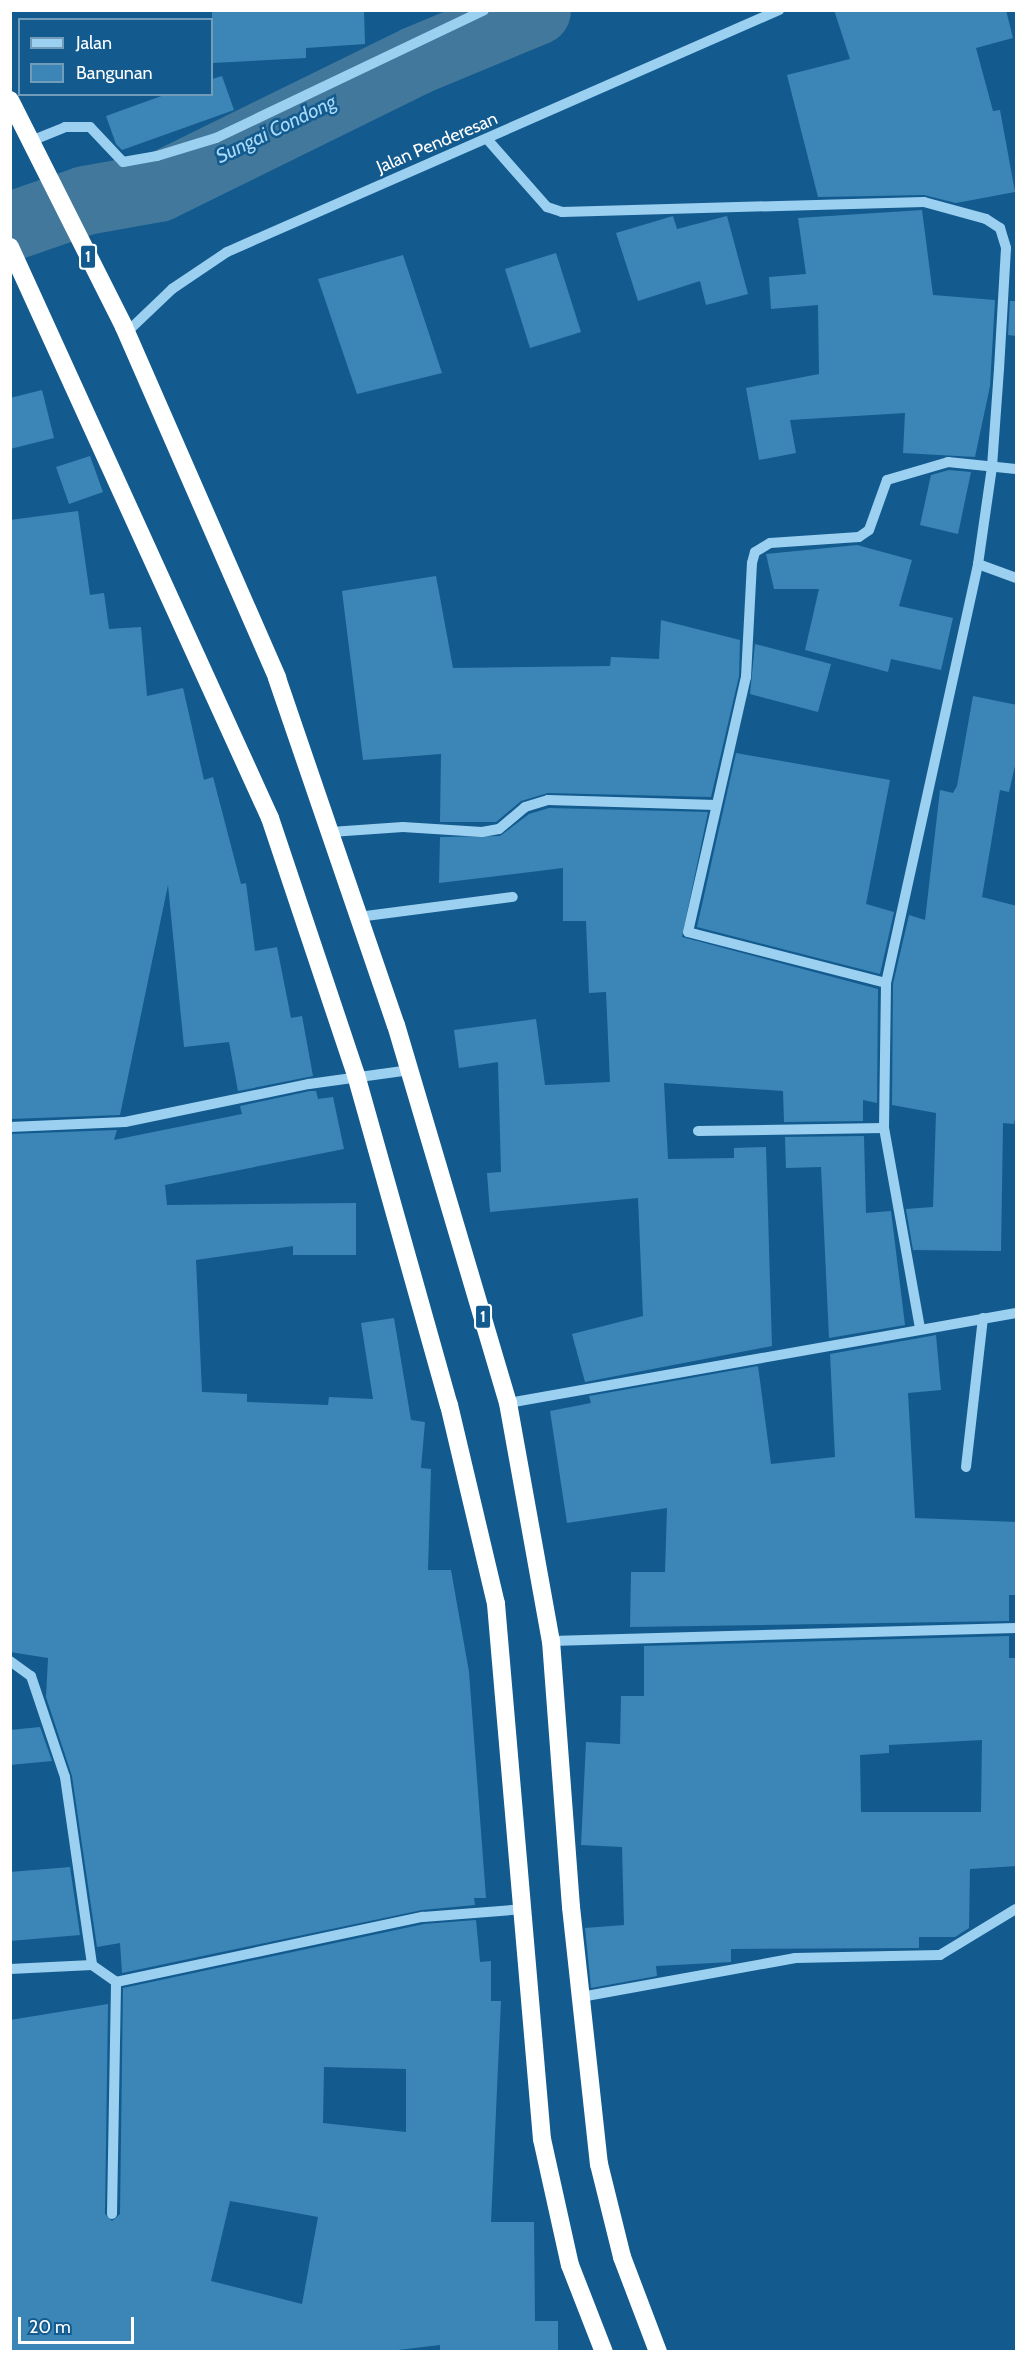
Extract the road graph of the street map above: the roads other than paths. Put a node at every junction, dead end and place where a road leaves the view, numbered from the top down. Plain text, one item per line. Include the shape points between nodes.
1 (484, 10) edge
2 (779, 10) edge
3 (10, 100) edge
4 (488, 139) junction
5 (31, 141) junction
6 (10, 246) edge
7 (125, 330) junction
8 (992, 467) junction
9 (1017, 469) edge
10 (978, 564) junction
11 (1017, 578) edge
12 (716, 806) junction
13 (331, 832) junction
14 (513, 897) dead end
15 (358, 917) junction
16 (886, 983) junction
17 (410, 1070) junction
18 (356, 1075) junction
19 (10, 1127) edge
20 (884, 1128) junction
21 (698, 1131) dead end
22 (1017, 1313) edge
23 (983, 1318) junction
24 (921, 1329) junction
25 (508, 1403) junction
26 (966, 1467) dead end
27 (1017, 1628) edge
28 (551, 1641) junction
29 (10, 1661) edge
30 (525, 1909) junction
31 (1017, 1909) edge
32 (92, 1965) junction
33 (10, 1969) edge
34 (116, 1982) junction
35 (581, 1997) junction
36 (112, 2214) dead end
37 (604, 2352) edge
38 (658, 2352) edge

1 - 5 street via 216,138 157,156 123,162 90,128 65,128
2 - 4 street, Jalan Penderesan
3 - 5 highway, 1
4 - 7 street, Jalan Penderesan via 227,252 172,289
4 - 8 street via 547,207 562,212 924,202 986,219 1000,228 1006,248
5 - 7 highway, 1
6 - 18 highway via 66,359 270,818
7 - 13 highway, 1 via 277,678
8 - 9 street
8 - 10 street
8 - 12 street via 948,462 887,480 869,530 859,537 770,543 755,552 746,677
10 - 11 street
10 - 16 street
12 - 13 street via 548,800 525,807 518,818 491,831
12 - 16 street via 690,936
13 - 15 highway, 1
14 - 15 street
15 - 17 highway, 1
16 - 20 street
17 - 18 street
17 - 25 highway, 1
18 - 19 street via 125,1122
18 - 30 highway via 449,1405 496,1604
20 - 21 street
20 - 24 street
22 - 23 street
23 - 24 street
23 - 26 street
24 - 25 street
25 - 28 highway, 1
27 - 28 street
28 - 35 highway, 1
29 - 32 street via 31,1676 65,1777
30 - 34 street via 423,1917
30 - 37 highway via 542,2139 570,2265
31 - 35 street via 940,1955 795,1958
32 - 33 street
32 - 34 street
34 - 36 street
35 - 38 highway, 1 via 599,2164 622,2257

